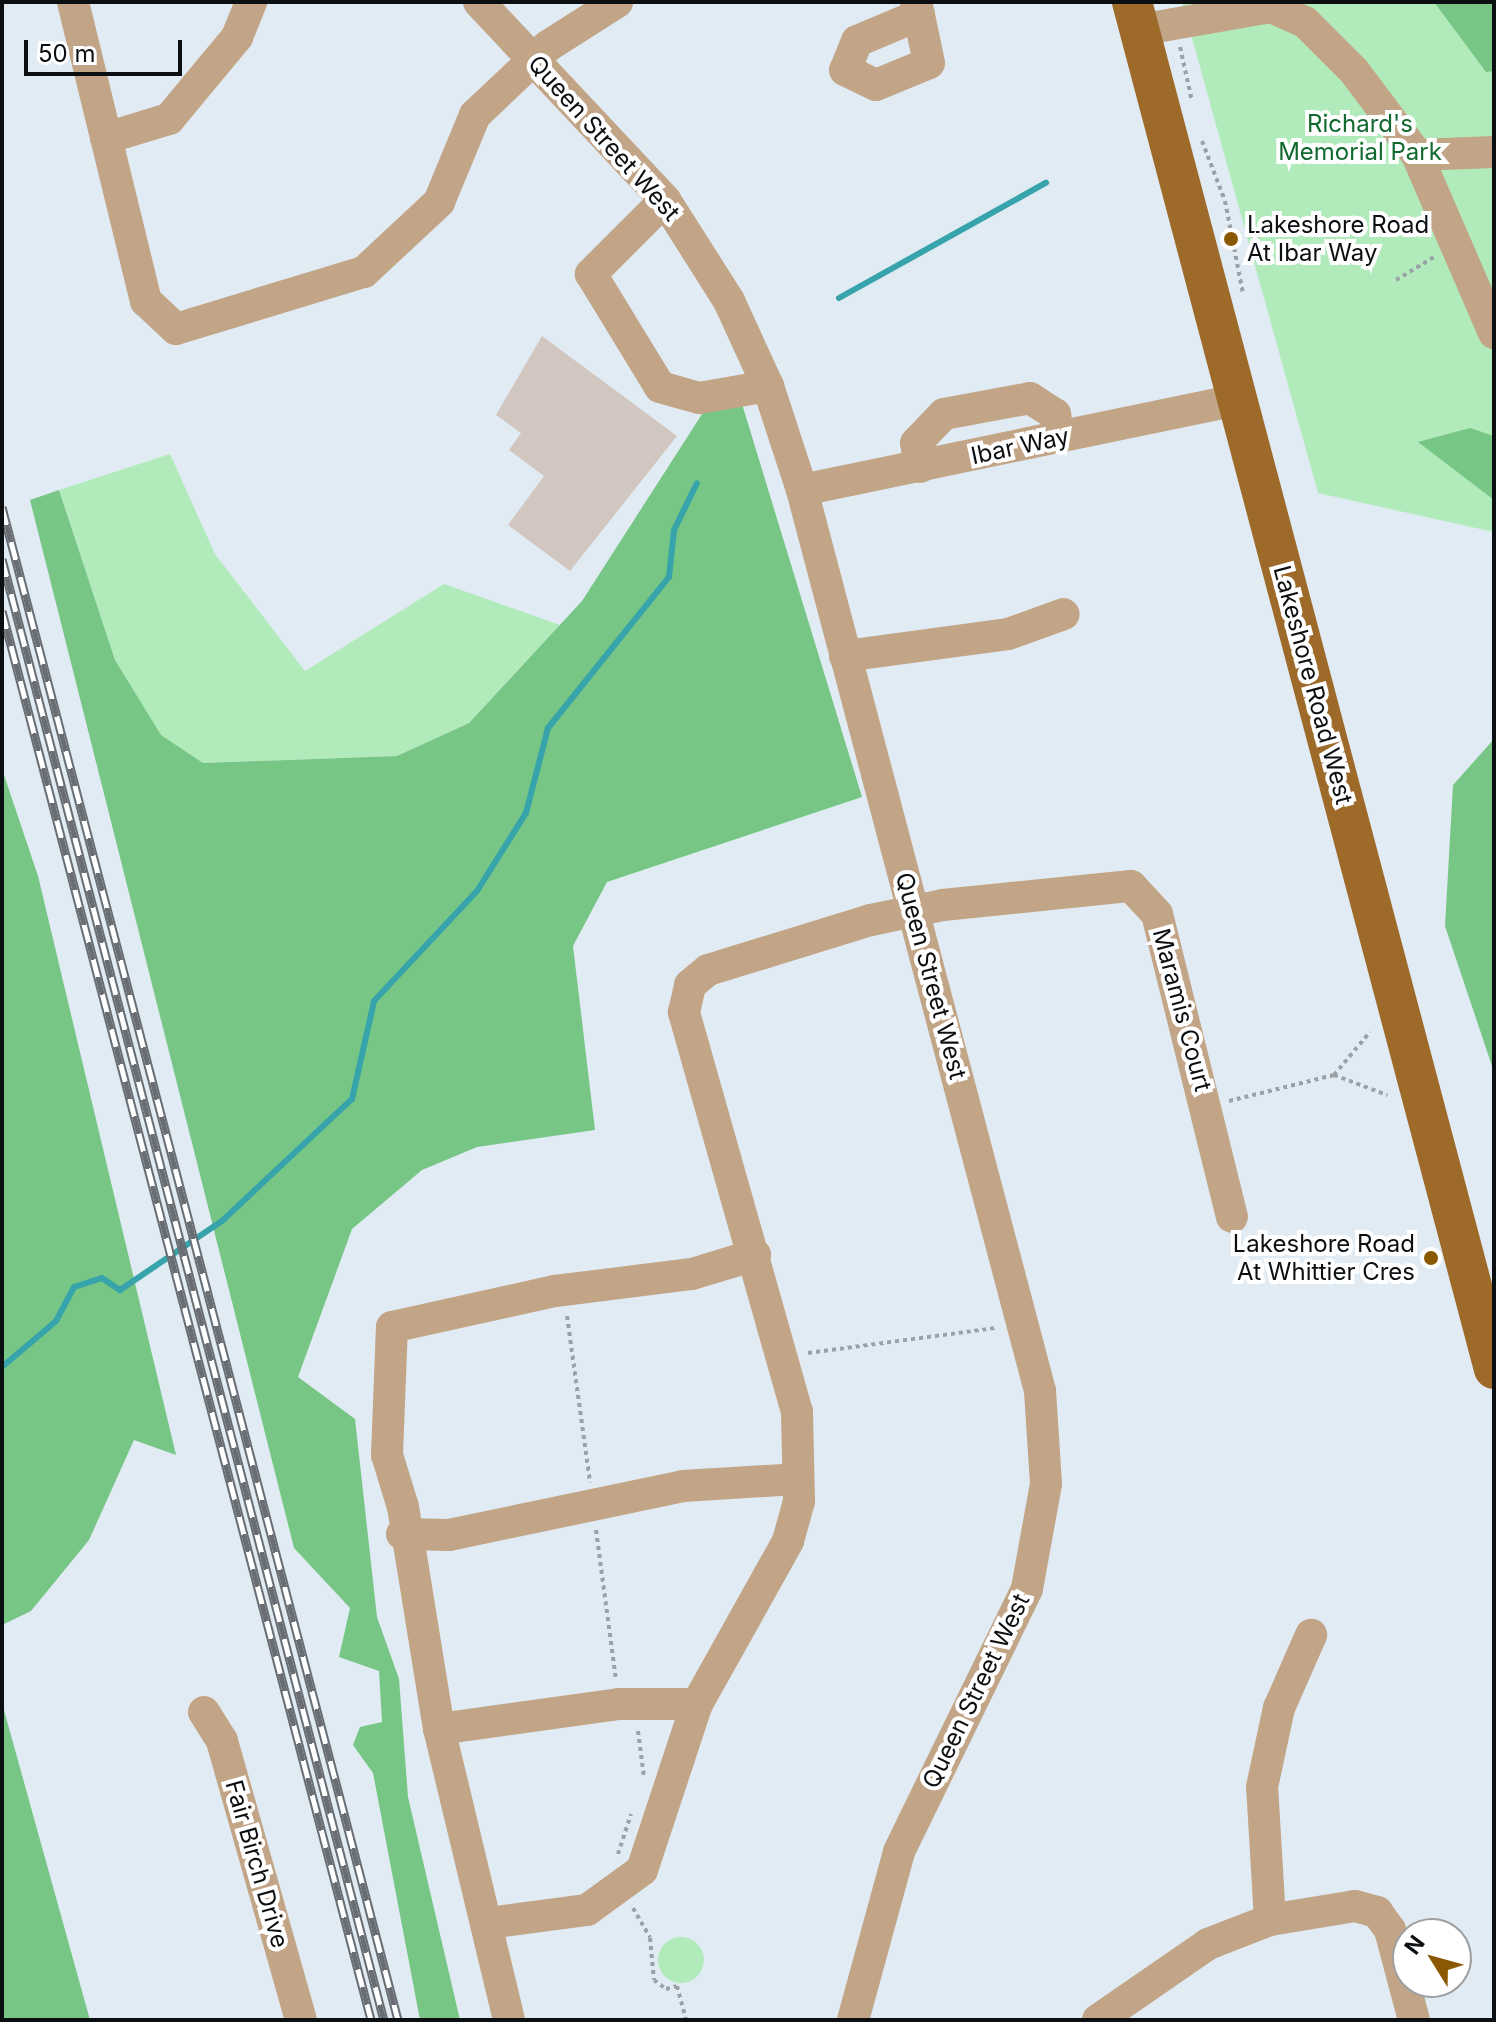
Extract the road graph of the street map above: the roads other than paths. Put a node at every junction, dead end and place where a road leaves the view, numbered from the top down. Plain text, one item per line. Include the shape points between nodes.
1 (73, 2) edge
2 (251, 2) edge
3 (479, 2) edge
4 (617, 2) edge
5 (1135, 16) edge
6 (534, 58) junction
7 (106, 138) junction
8 (1494, 152) edge
9 (1417, 155) junction
10 (665, 200) junction
11 (1494, 333) edge
12 (768, 386) junction
13 (1237, 400) junction
14 (1059, 438) junction
15 (920, 467) junction
16 (802, 490) junction
17 (1064, 614) dead end
18 (845, 656) junction
19 (913, 911) junction
20 (1232, 1217) dead end
21 (755, 1255) junction
22 (1487, 1315) edge
23 (1494, 1369) edge
24 (796, 1479) junction
25 (402, 1534) junction
26 (1311, 1635) dead end
27 (697, 1704) junction
28 (204, 1712) dead end
29 (439, 1729) junction
30 (1270, 1920) junction
31 (487, 1923) junction
32 (301, 2020) edge
33 (509, 2020) edge
34 (853, 2020) edge
35 (1098, 2020) edge
36 (1414, 2020) edge

1 - 7 street
2 - 7 street via 237,37 169,119
3 - 6 street, Queen Street West
4 - 6 street
5 - 9 street via 1271,7 1305,22 1354,71
5 - 13 main road, Lakeshore Road West
6 - 7 street via 475,115 439,202 364,272 189,327 157,318 146,301
6 - 10 street, Queen Street West
8 - 9 street
9 - 11 street
10 - 12 street, Queen Street West via 729,301
10 - 12 street via 591,274 660,387 699,398
12 - 16 street, Queen Street West
13 - 14 street, Ibar Way
13 - 22 main road, Lakeshore Road West
14 - 15 street, Ibar Way
14 - 15 street via 1055,414 1030,398 944,414 916,443
15 - 16 street, Ibar Way
16 - 18 street, Queen Street West
17 - 18 street via 1008,634
18 - 19 street, Queen Street West
19 - 20 street, Maramis Court via 1131,886 1157,914
19 - 21 street via 708,970 690,985 684,1012
19 - 34 street, Queen Street West via 1023,1324 1047,1452 1034,1564 1009,1633 899,1852
21 - 24 street via 797,1412
21 - 25 street via 692,1274 563,1290 392,1327 387,1455 403,1507
22 - 23 main road, Lakeshore Road West
24 - 25 street via 683,1486 449,1535
24 - 27 street via 799,1501 788,1541
25 - 29 street
26 - 30 street via 1279,1708 1262,1787
27 - 29 street via 619,1704
27 - 31 street via 642,1870 623,1890 587,1910
28 - 32 street, Fair Birch Drive via 222,1741
29 - 31 street
30 - 35 street via 1208,1944
30 - 36 street via 1330,1908 1377,1912 1390,1930
31 - 33 street

